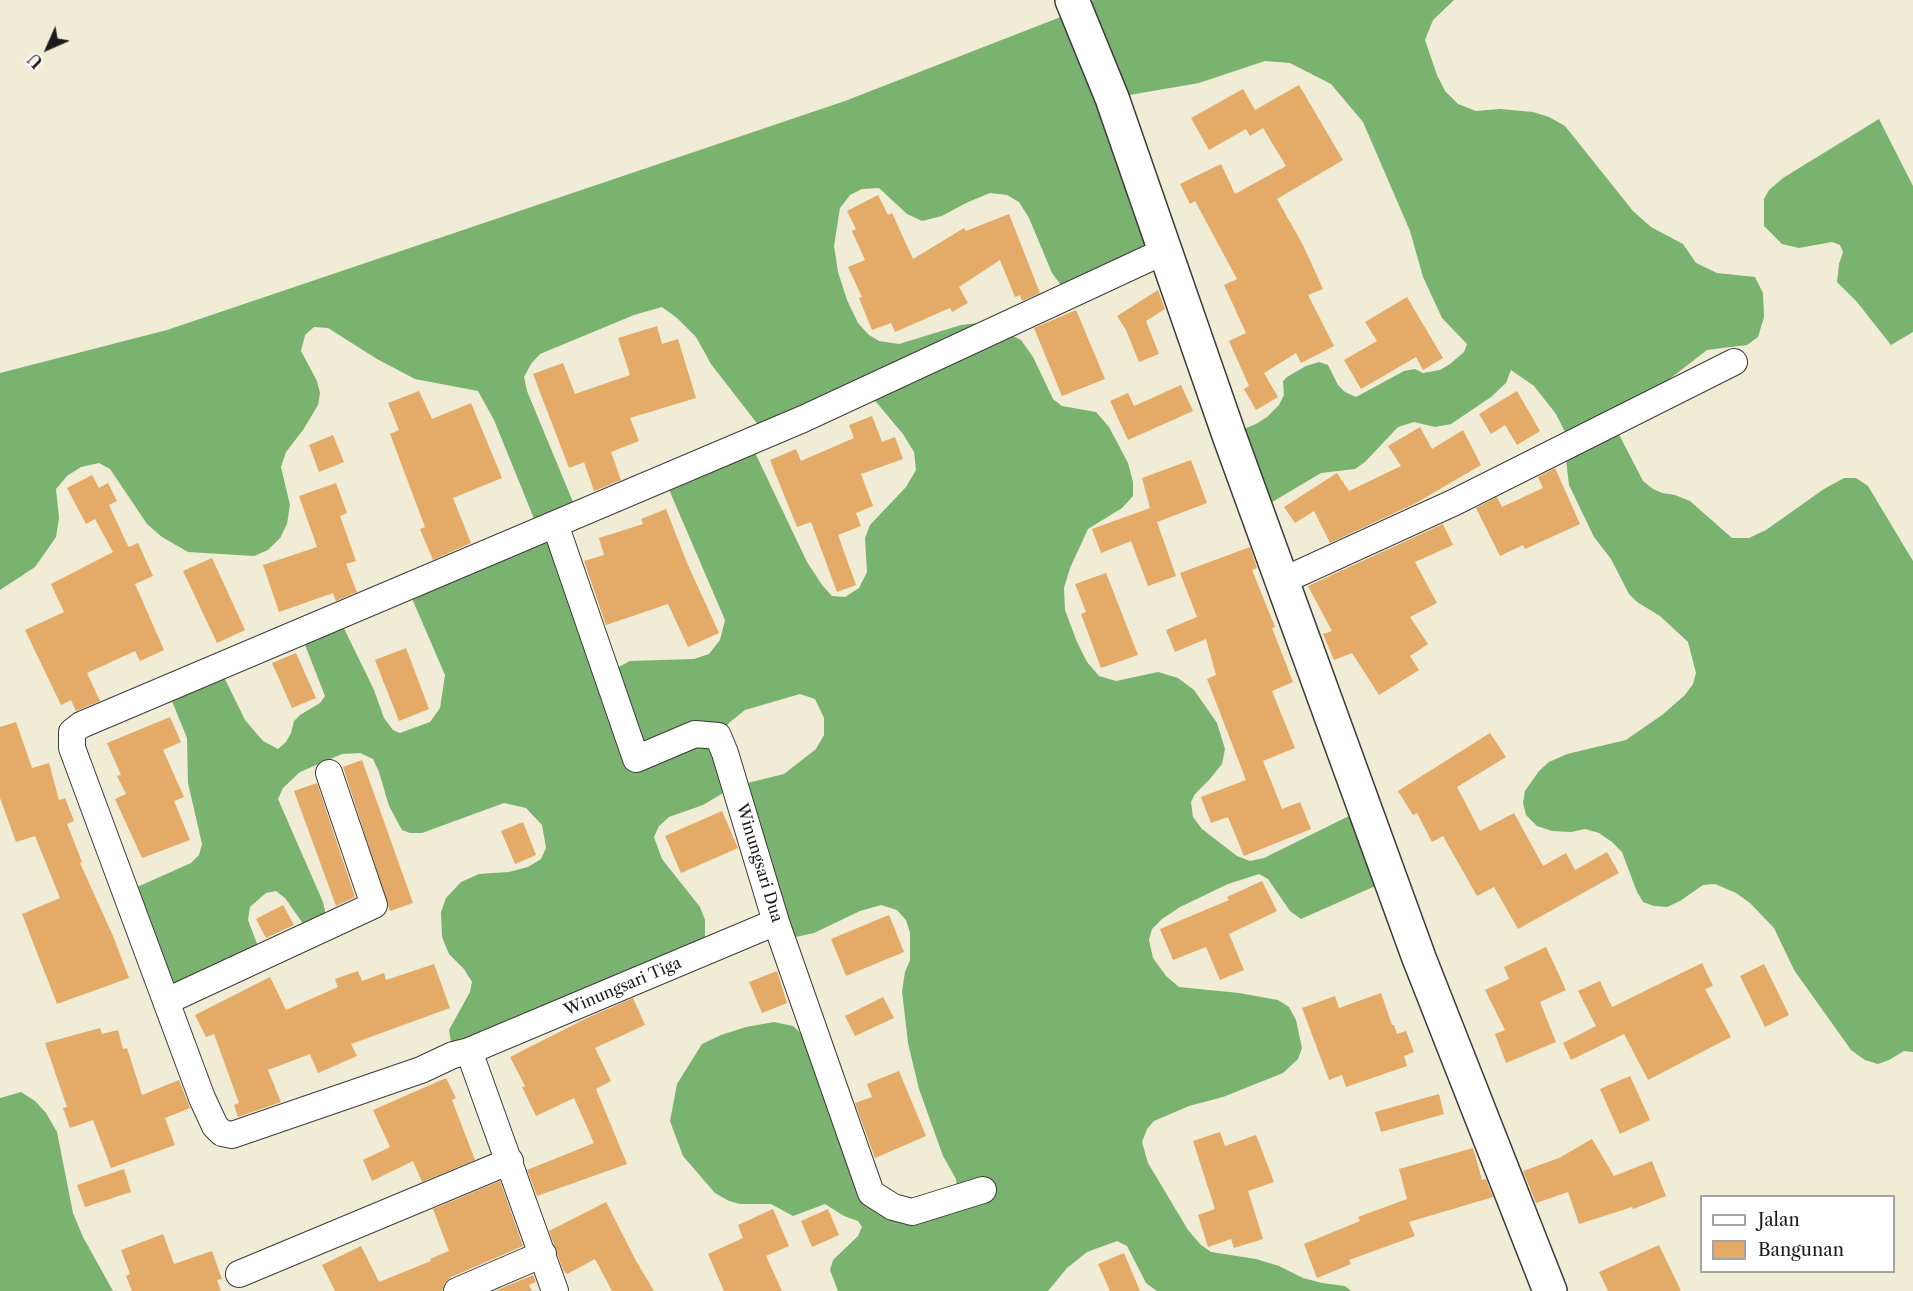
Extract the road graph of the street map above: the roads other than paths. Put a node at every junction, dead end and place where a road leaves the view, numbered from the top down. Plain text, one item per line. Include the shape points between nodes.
1 (1072, 0) edge
2 (1167, 250) junction
3 (1734, 362) dead end
4 (555, 524) junction
5 (1282, 581) junction
6 (329, 773) dead end
7 (776, 922) junction
8 (167, 1001) junction
9 (470, 1051) junction
10 (510, 1161) junction
11 (983, 1190) dead end
12 (543, 1254) junction
13 (239, 1275) dead end
14 (457, 1291) edge
15 (555, 1291) edge
16 (1550, 1291) edge

1 - 2 street
2 - 4 street via 803,419
2 - 5 street
3 - 5 street via 1455,502
4 - 7 street, Winungsari Dua via 636,759 695,734 718,736
4 - 8 street, Winungsari Tiga via 72,732 72,748
5 - 16 street via 1419,958
6 - 8 street via 374,905
7 - 9 street, Winungsari Tiga
7 - 11 street, Winungsari Dua via 871,1192 893,1207 912,1212
8 - 9 street, Winungsari Tiga via 215,1126 232,1135
9 - 10 street
10 - 12 street
10 - 13 street
12 - 14 street
12 - 15 street

